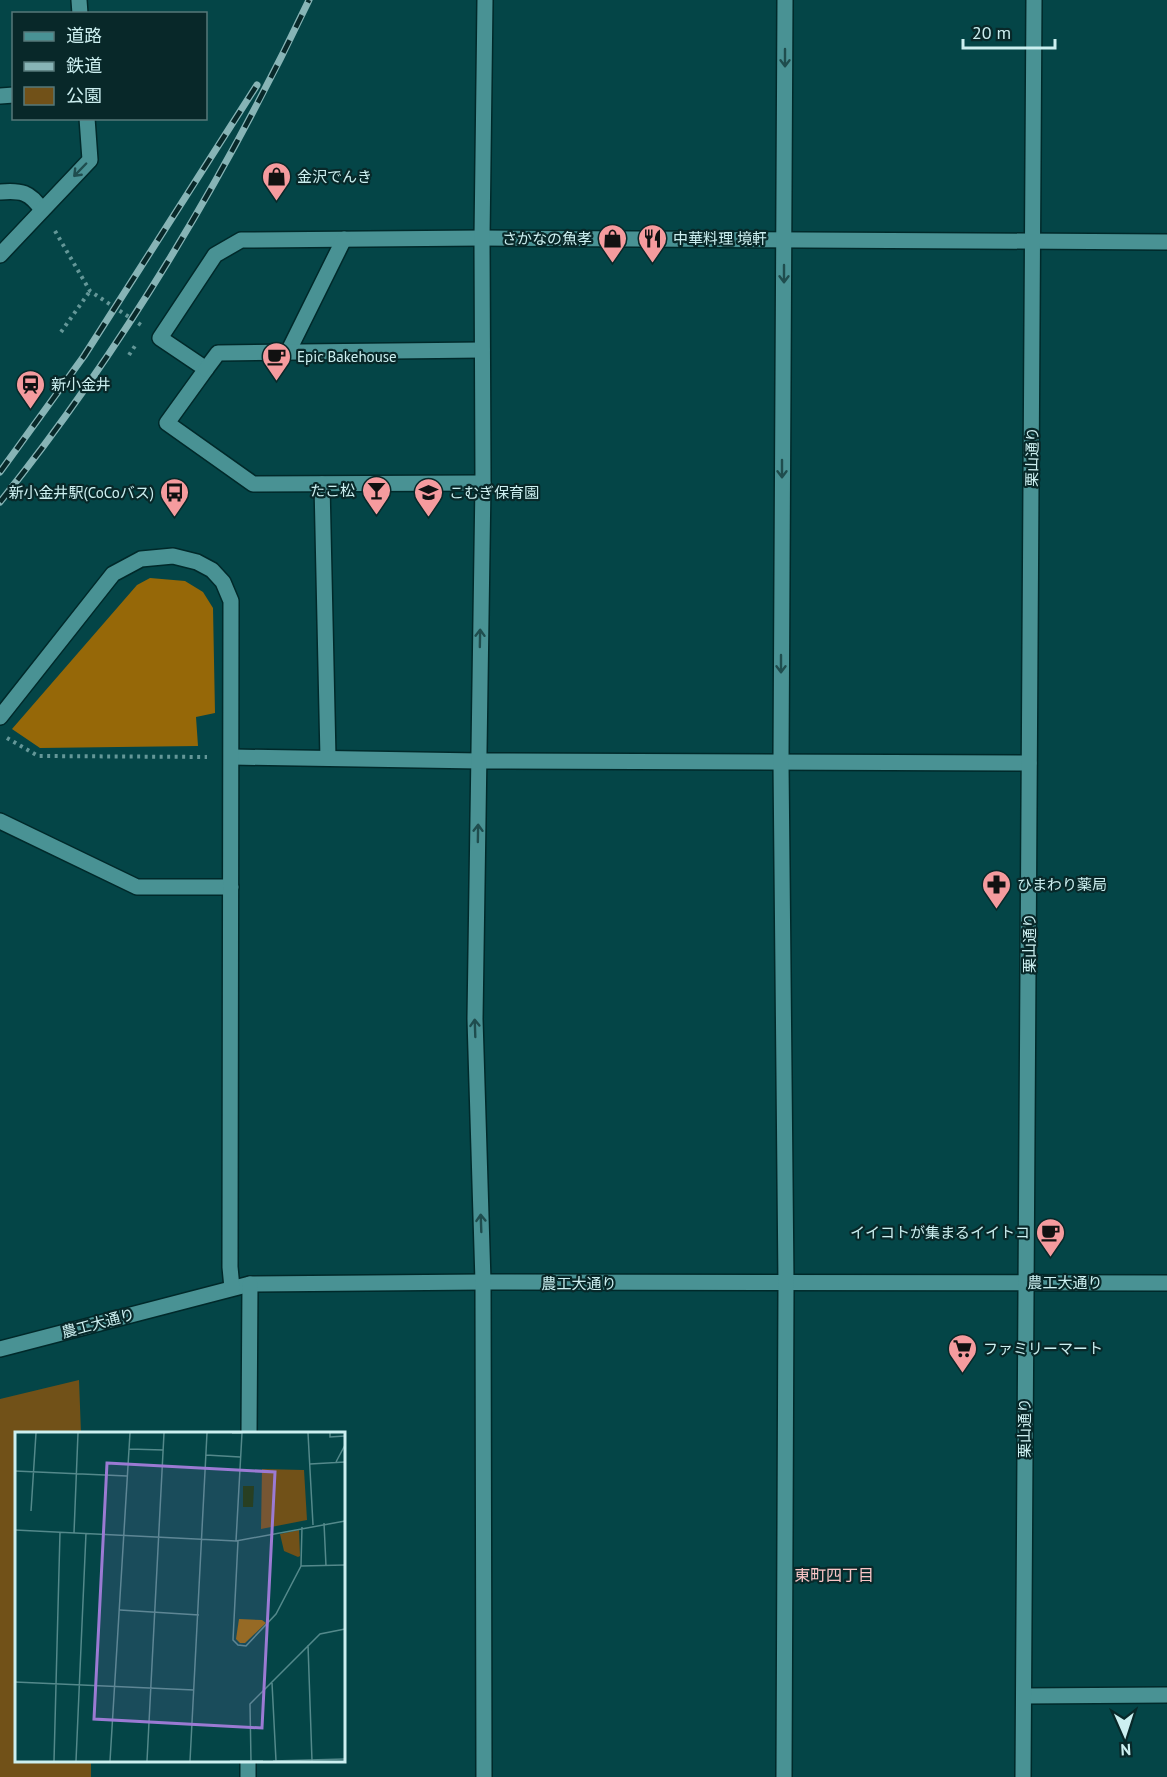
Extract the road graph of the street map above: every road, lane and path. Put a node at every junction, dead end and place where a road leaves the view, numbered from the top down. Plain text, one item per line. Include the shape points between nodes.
1 (485, 0) edge
2 (785, 0) edge
3 (1034, 0) edge
4 (87, 120) edge
5 (0, 192) edge
6 (42, 210) junction
7 (482, 238) junction
8 (344, 239) junction
9 (784, 241) junction
10 (1167, 242) edge
11 (1032, 243) junction
12 (0, 255) edge
13 (90, 291) junction
14 (61, 332) dead end
15 (160, 338) junction
16 (482, 350) junction
17 (288, 352) junction
18 (206, 369) junction
19 (483, 483) junction
20 (322, 484) junction
21 (0, 717) edge
22 (0, 734) edge
23 (232, 757) junction
24 (328, 758) junction
25 (479, 761) junction
26 (781, 762) junction
27 (1029, 763) junction
28 (0, 821) edge
29 (231, 887) junction
30 (483, 1282) junction
31 (1025, 1282) junction
32 (1167, 1283) edge
33 (250, 1284) junction
34 (786, 1284) junction
35 (232, 1288) junction
36 (0, 1349) edge
37 (249, 1432) edge
38 (1167, 1695) edge
39 (1024, 1696) junction
40 (484, 1777) edge
41 (784, 1777) edge
42 (1023, 1777) edge

1 - 7 street
2 -> 9 street
3 - 11 street, 栗山通り
4 -> 6 street via 90,160
5 - 6 street via 23,191 33,196
6 - 12 street
6 - 13 path
7 - 8 street
7 - 9 street
7 - 16 street
8 - 15 street via 242,240 215,255
8 - 17 street
9 - 11 street
9 -> 26 street
10 - 11 street
11 - 27 street, 栗山通り
13 - 14 path
13 - 15 path
15 - 18 street
16 - 17 street
16 - 19 street
17 - 18 street via 218,353
18 - 20 street via 167,423 253,484
19 - 20 street
25 -> 19 street
20 - 24 street
21 - 23 street via 113,574 141,559 173,556 212,570 223,582 231,601
22 - 23 path via 38,756
23 - 24 street
23 - 29 street
24 - 25 street
25 - 26 street
30 -> 25 street via 475,1019
26 - 27 street
26 - 34 street
27 - 31 street, 栗山通り
28 - 29 street via 137,887
29 - 35 street
30 - 33 street, 農工大通り
30 - 34 street, 農工大通り
30 - 40 street
31 - 32 street, 農工大通り
31 - 34 street, 農工大通り
31 - 39 street, 栗山通り
33 - 35 street, 農工大通り
33 - 37 street
34 - 41 street
35 - 36 street, 農工大通り
38 - 39 street
39 - 42 street, 栗山通り

